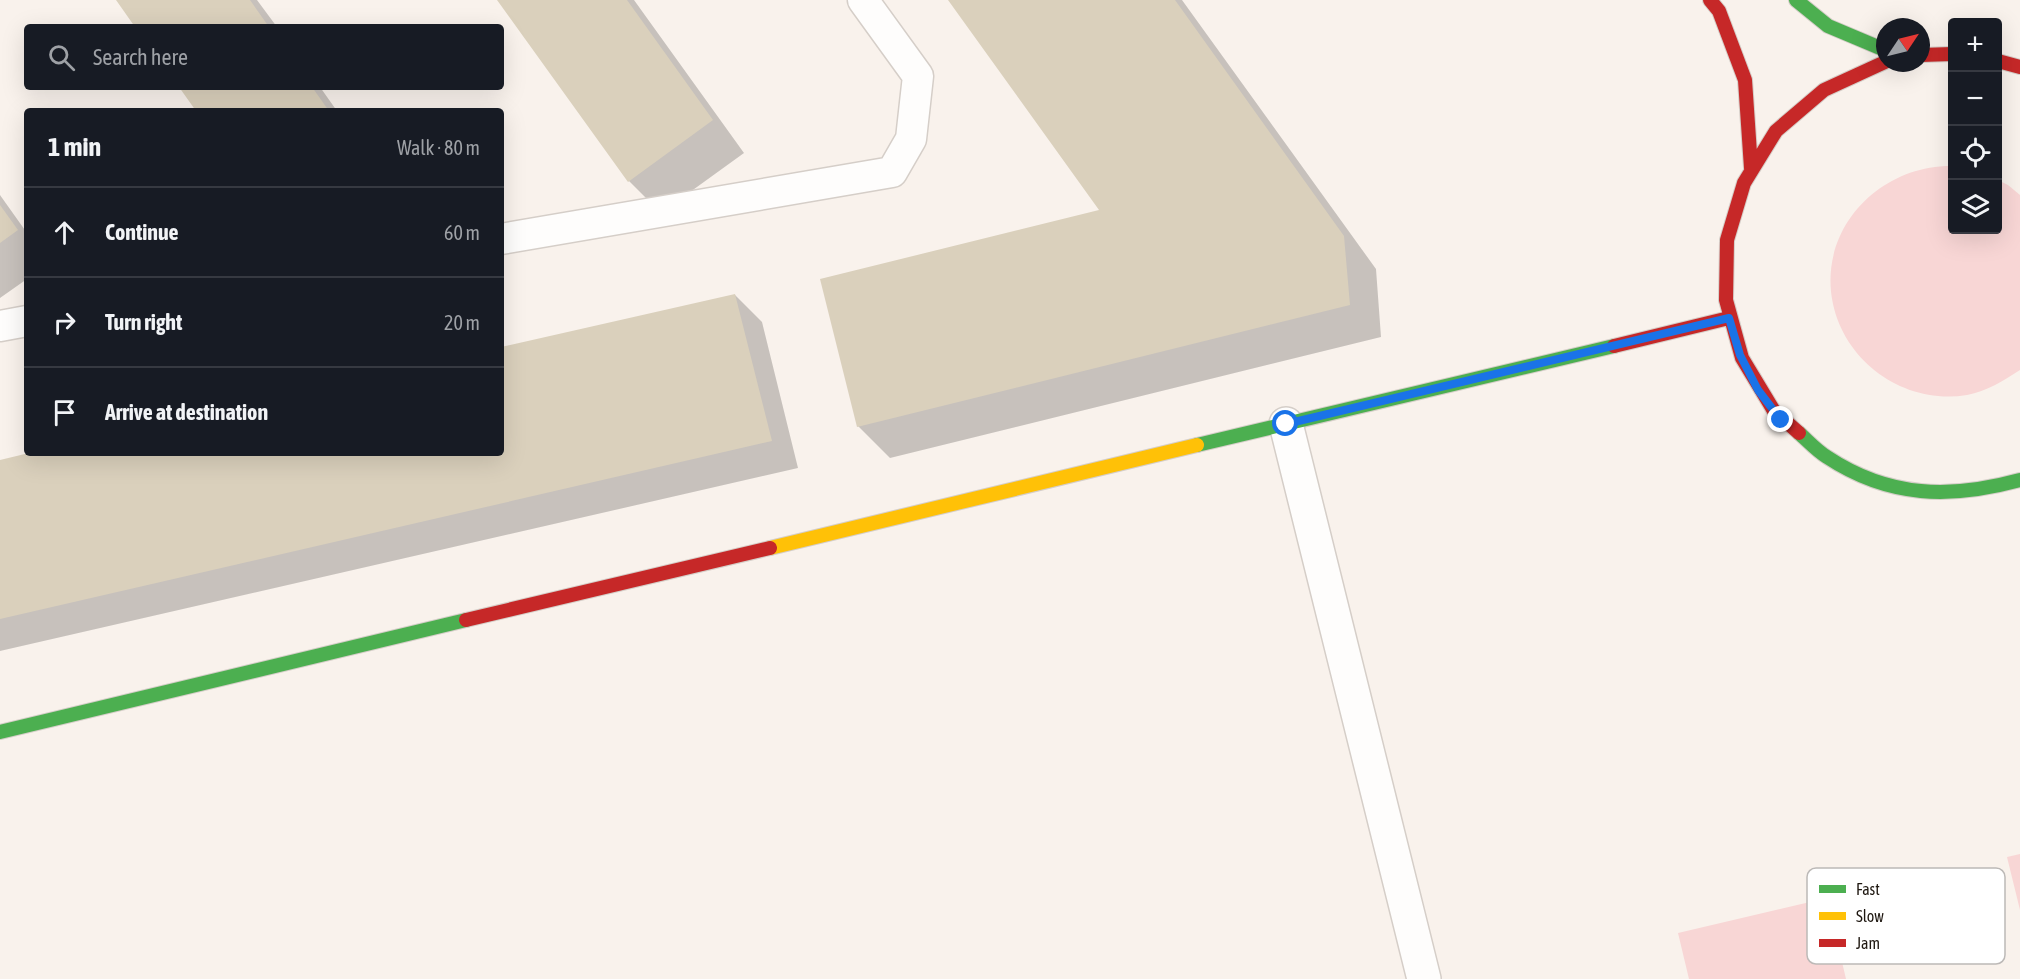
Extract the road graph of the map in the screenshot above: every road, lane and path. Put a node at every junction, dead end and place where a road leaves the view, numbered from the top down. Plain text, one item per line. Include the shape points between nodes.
1 (863, 0) edge
2 (1710, 0) edge
3 (1796, 0) edge
4 (1876, 46) edge
5 (1930, 54) edge
6 (1948, 54) edge
7 (2002, 62) edge
8 (1876, 65) edge
9 (2020, 67) edge
10 (1751, 168) junction
11 (504, 238) edge
12 (1729, 318) junction
13 (24, 322) edge
14 (0, 326) edge
15 (1286, 424) junction
16 (2020, 480) edge
17 (0, 732) edge
18 (1424, 979) edge

1 - 11 lane via 918,76 911,139 892,172
2 - 10 street via 1719,12 1745,80
3 - 4 street via 1828,26
5 - 6 street
7 - 9 street
8 - 10 street via 1830,85 1798,108 1772,136
10 - 12 street via 1735,203 1727,241 1724,279
12 - 15 street
12 - 16 street via 1740,355 1758,390 1781,420 1842,468 1915,491 1954,493
13 - 14 lane
15 - 17 street
15 - 18 street

